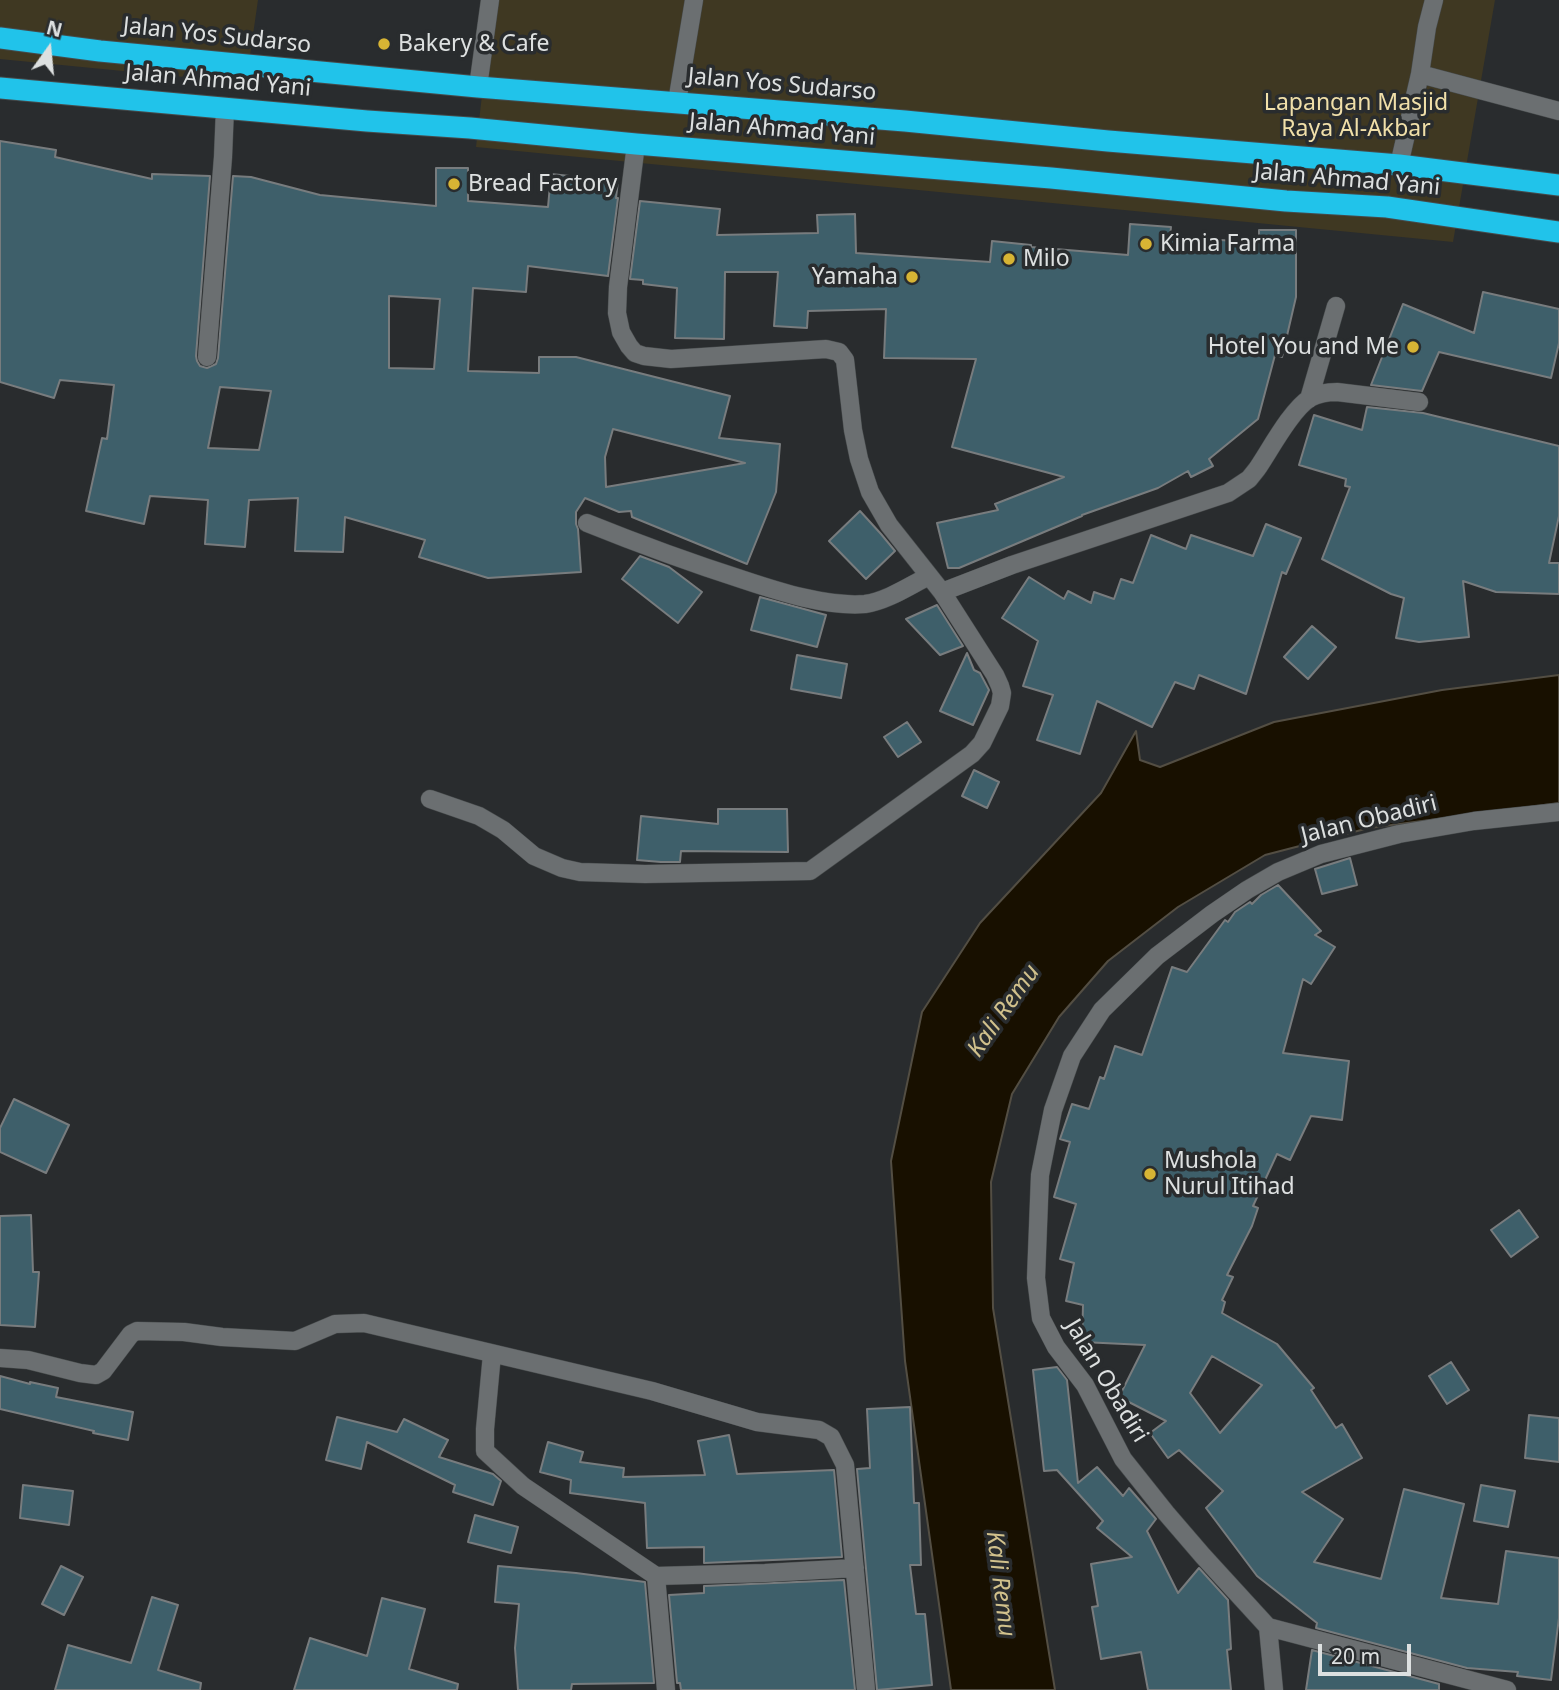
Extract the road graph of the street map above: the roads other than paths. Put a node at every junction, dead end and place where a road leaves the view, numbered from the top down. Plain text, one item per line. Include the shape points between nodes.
1 (491, 0) edge
2 (694, 0) edge
3 (1434, 0) edge
4 (0, 38) edge
5 (1420, 74) junction
6 (478, 87) junction
7 (0, 88) edge
8 (677, 102) junction
9 (225, 108) junction
10 (1559, 111) edge
11 (636, 144) junction
12 (1399, 165) junction
13 (1559, 185) edge
14 (1559, 232) edge
15 (1336, 306) dead end
16 (207, 357) dead end
17 (1309, 399) junction
18 (1419, 402) dead end
19 (587, 523) dead end
20 (929, 576) junction
21 (942, 592) junction
22 (430, 799) dead end
23 (1559, 812) edge
24 (492, 1353) junction
25 (0, 1358) edge
26 (855, 1568) junction
27 (656, 1576) junction
28 (1268, 1627) junction
29 (667, 1690) edge
30 (866, 1690) edge
31 (1273, 1690) edge
32 (1507, 1690) edge

1 - 6 street
2 - 8 street
3 - 5 street
4 - 6 highway, Jalan Yos Sudarso
5 - 10 street
5 - 12 street
6 - 8 highway, Jalan Yos Sudarso
7 - 9 highway, Jalan Ahmad Yani
8 - 12 highway, Jalan Yos Sudarso
9 - 11 highway, Jalan Ahmad Yani
9 - 16 street
11 - 14 highway, Jalan Ahmad Yani via 1387,207
11 - 20 street via 617,300 621,332 629,346 644,356 671,359 826,349 839,352 847,368 853,430 870,492
12 - 13 highway, Jalan Yos Sudarso
15 - 17 street
17 - 18 street via 1337,392
17 - 21 street via 1257,469 1228,494
19 - 20 street via 696,565 828,601 876,601
20 - 21 street
21 - 22 street via 995,675 1002,693 1000,706 972,754 810,871 580,872 534,856 479,816
23 - 28 street, Jalan Obadiri via 1399,834 1321,854 1278,872 1157,956 1102,1010 1072,1056 1053,1110 1040,1175 1036,1278 1041,1318 1085,1385 1123,1459
24 - 25 street via 364,1323 335,1324 295,1341 137,1331 96,1375
24 - 26 street via 652,1391 757,1422 819,1430 831,1437 845,1465
24 - 27 street via 485,1451 523,1486
26 - 27 street
26 - 30 street
27 - 29 street
28 - 31 street
28 - 32 street

